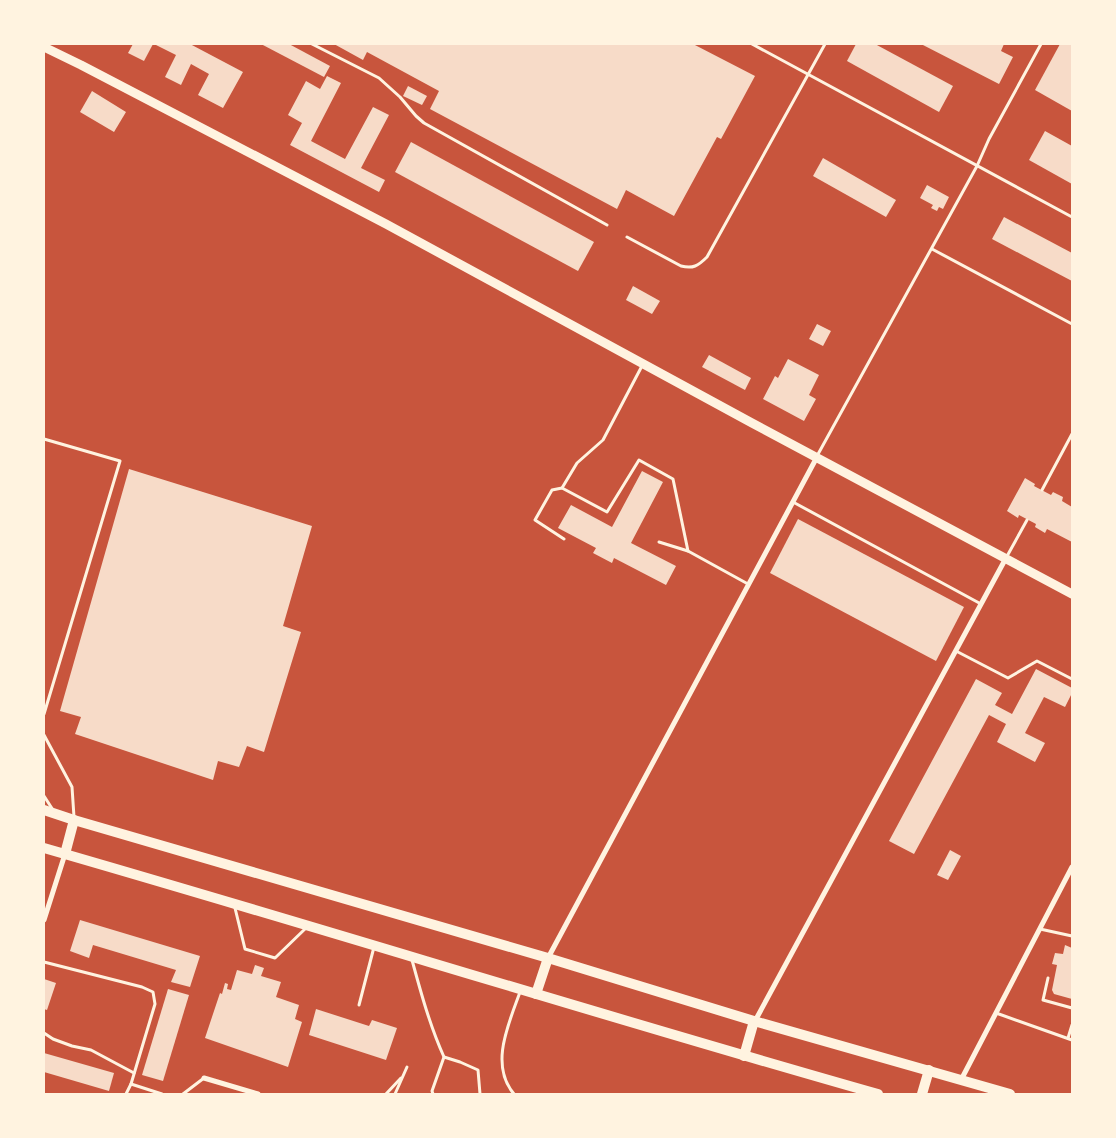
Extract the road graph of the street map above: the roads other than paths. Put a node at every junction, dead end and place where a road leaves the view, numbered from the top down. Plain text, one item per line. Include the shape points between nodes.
1 (312, 44) edge
2 (752, 44) edge
3 (825, 44) edge
4 (1041, 44) edge
5 (44, 47) edge
6 (808, 74) junction
7 (977, 166) junction
8 (1072, 217) edge
9 (607, 225) dead end
10 (627, 237) dead end
11 (932, 249) junction
12 (1072, 324) edge
13 (643, 364) junction
14 (1072, 434) edge
15 (44, 439) edge
16 (816, 457) junction
17 (562, 488) junction
18 (1042, 490) dead end
19 (793, 501) junction
20 (1027, 520) dead end
21 (564, 539) dead end
22 (658, 542) dead end
23 (688, 551) junction
24 (1006, 558) junction
25 (748, 584) junction
26 (1072, 594) edge
27 (981, 604) junction
28 (956, 651) junction
29 (1072, 679) edge
30 (44, 714) edge
31 (44, 735) edge
32 (44, 796) edge
33 (44, 810) edge
34 (56, 814) junction
35 (74, 820) junction
36 (44, 848) edge
37 (65, 854) junction
38 (1072, 868) edge
39 (235, 904) junction
40 (44, 920) edge
41 (308, 926) junction
42 (1040, 929) junction
43 (1072, 936) edge
44 (374, 946) junction
45 (411, 957) junction
46 (548, 958) junction
47 (44, 962) edge
48 (1048, 978) dead end
49 (521, 989) junction
50 (536, 994) junction
51 (359, 1005) dead end
52 (1072, 1008) edge
53 (996, 1013) junction
54 (754, 1021) junction
55 (1072, 1025) edge
56 (44, 1033) edge
57 (1070, 1039) edge
58 (744, 1056) junction
59 (444, 1057) junction
60 (407, 1067) dead end
61 (929, 1070) junction
62 (134, 1074) junction
63 (204, 1078) joint
64 (402, 1078) junction
65 (961, 1080) junction
66 (131, 1084) junction
67 (432, 1093) edge
68 (126, 1094) edge
69 (162, 1094) edge
70 (183, 1094) edge
71 (258, 1094) edge
72 (386, 1094) edge
73 (395, 1094) edge
74 (480, 1094) edge
75 (514, 1094) edge
76 (878, 1094) edge
77 (922, 1094) edge
78 (1010, 1094) edge

1 - 9 lane via 379,78 424,123
2 - 6 lane
3 - 6 lane
4 - 7 lane
5 - 13 street via 386,224
6 - 7 lane
6 - 10 lane via 707,257 700,264 690,268 681,266
7 - 8 lane
7 - 11 lane
11 - 12 lane
11 - 16 lane
13 - 16 street
13 - 17 lane via 603,440 577,463
14 - 18 lane
15 - 30 lane via 120,461
16 - 19 street
16 - 24 street
17 - 21 lane via 552,490 535,520
17 - 23 lane via 607,512 638,460 673,478
19 - 25 street
19 - 27 lane
20 - 24 lane
22 - 23 lane
23 - 25 lane
24 - 26 street
24 - 27 street
25 - 46 street
27 - 28 street
28 - 29 lane via 1008,678 1037,660
28 - 54 street
31 - 35 lane via 72,787
32 - 34 lane
33 - 34 main road
34 - 35 main road
35 - 37 main road
35 - 46 main road
36 - 37 main road
37 - 39 main road
37 - 40 street
38 - 42 street
39 - 41 main road
39 - 41 lane via 245,949 260,954 275,958
41 - 44 main road
42 - 43 lane
42 - 53 street
44 - 45 main road
44 - 51 lane
45 - 49 main road
45 - 59 lane
46 - 50 main road
46 - 54 main road
47 - 62 lane via 152,992 155,1004
48 - 52 lane via 1044,1000
49 - 50 main road
49 - 75 lane via 504,1040 502,1068
50 - 58 main road
53 - 57 lane
53 - 65 street
54 - 58 main road
54 - 61 main road
55 - 57 lane
56 - 62 lane via 72,1046 91,1050
58 - 76 main road
59 - 67 lane
59 - 74 lane via 478,1070
60 - 64 lane
61 - 65 main road
61 - 77 main road
62 - 66 lane
63 - 70 lane
63 - 71 street
64 - 72 lane
64 - 73 lane
65 - 78 main road
66 - 68 lane
66 - 69 lane

